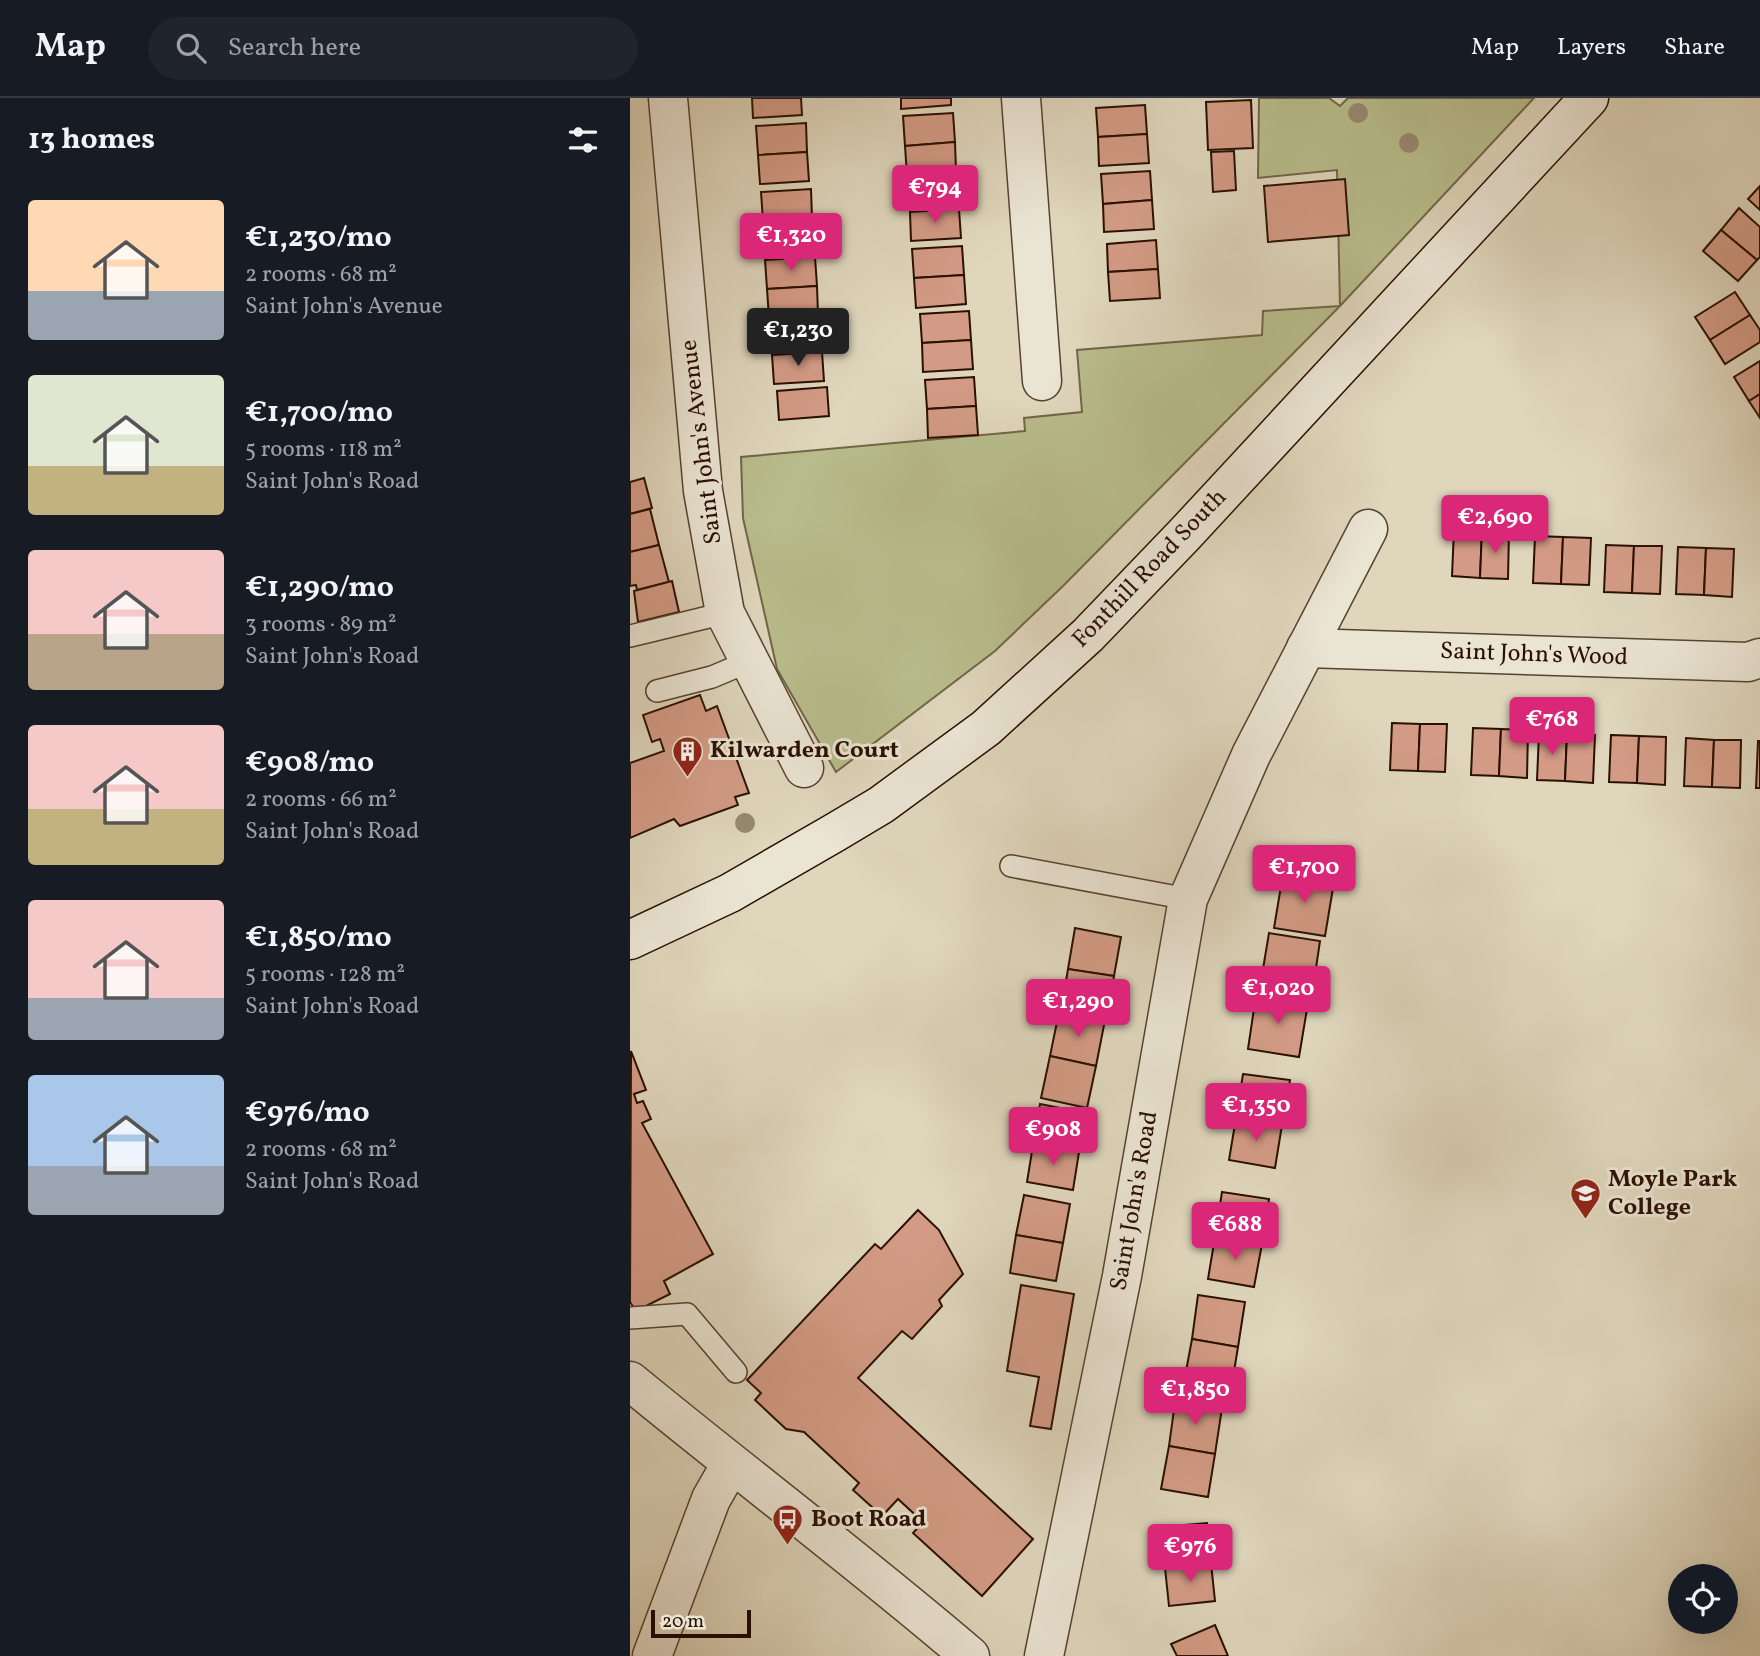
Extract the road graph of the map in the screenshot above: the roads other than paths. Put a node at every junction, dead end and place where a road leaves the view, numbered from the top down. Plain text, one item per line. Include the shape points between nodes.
1 (668, 98) edge
2 (1021, 98) edge
3 (1589, 98) edge
4 (1042, 381) dead end
5 (1368, 529) dead end
6 (725, 613) junction
7 (630, 636) edge
8 (1307, 648) junction
9 (1760, 658) edge
10 (750, 661) junction
11 (657, 691) dead end
12 (804, 768) dead end
13 (1011, 866) dead end
14 (1188, 899) junction
15 (630, 940) edge
16 (630, 1318) edge
17 (736, 1372) dead end
18 (630, 1381) edge
19 (732, 1464) junction
20 (652, 1656) edge
21 (970, 1656) edge
22 (1044, 1656) edge

1 - 6 street, Saint John's Avenue via 703,491
2 - 4 street
3 - 15 street, Fonthill Road South via 1088,635 986,728 881,805 834,833 730,893
5 - 8 street
6 - 7 lane
6 - 10 street, Saint John's Avenue
8 - 9 street, Saint John's Wood via 1748,662
8 - 14 street, Saint John's Road via 1251,755
10 - 11 lane via 712,677
10 - 12 street, Saint John's Avenue
13 - 14 lane
14 - 22 street, Saint John's Road via 1122,1276
16 - 17 lane via 687,1314
18 - 19 street
19 - 20 street via 711,1499
19 - 21 street

